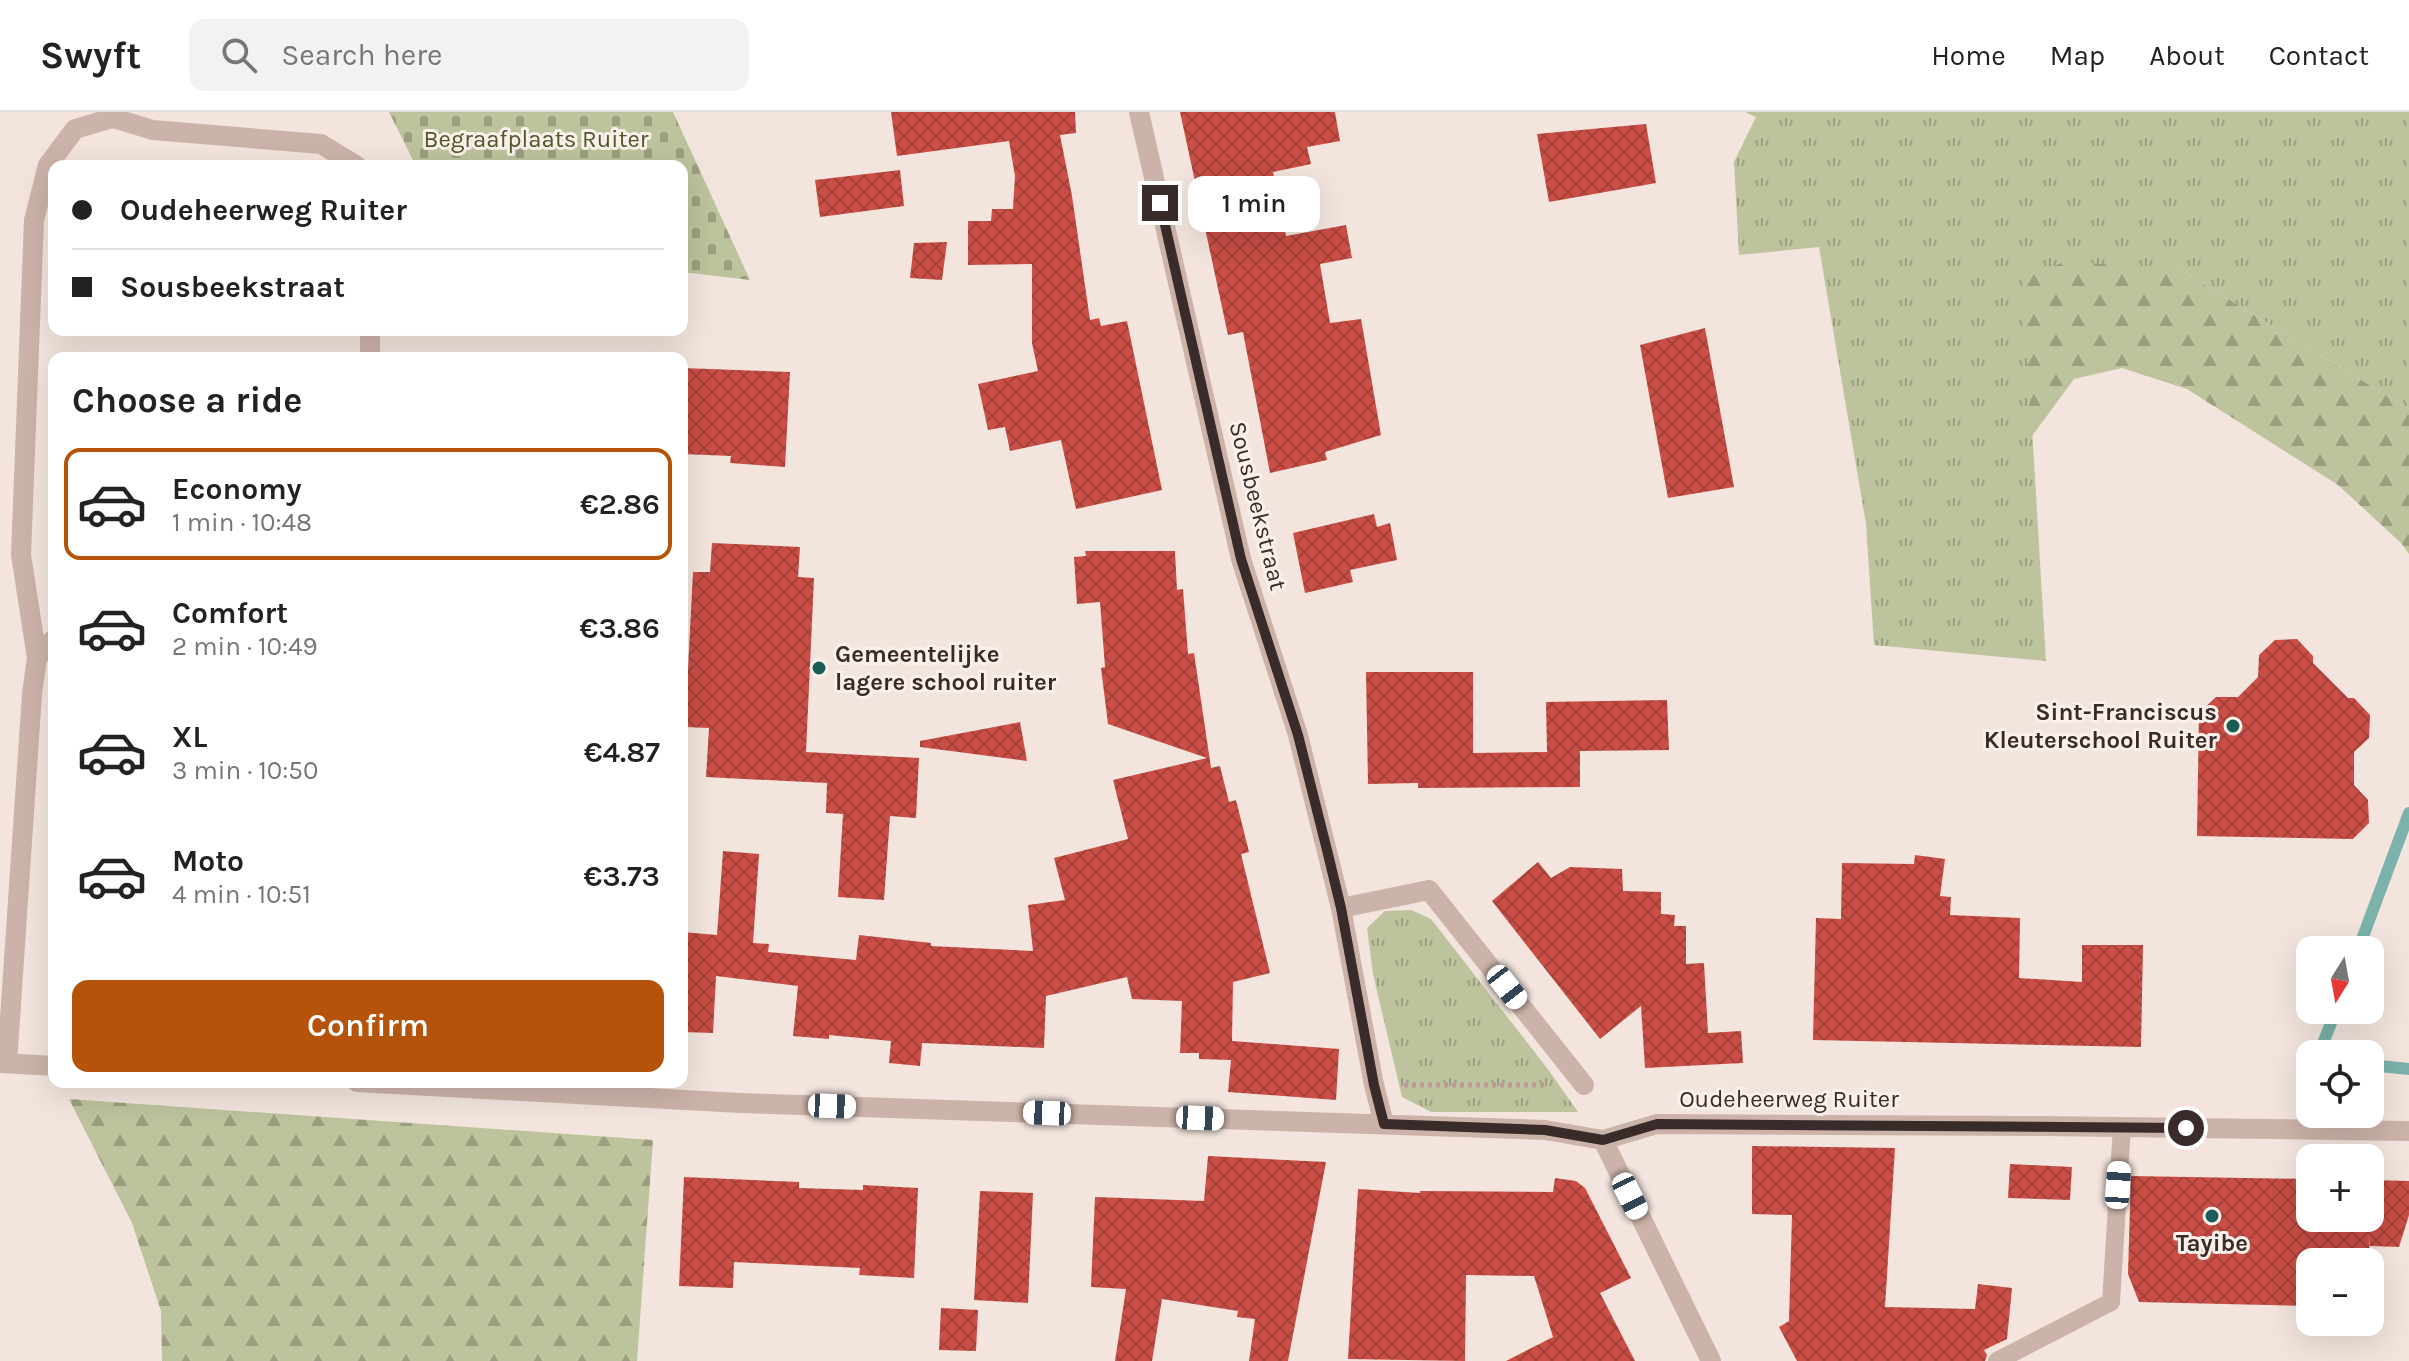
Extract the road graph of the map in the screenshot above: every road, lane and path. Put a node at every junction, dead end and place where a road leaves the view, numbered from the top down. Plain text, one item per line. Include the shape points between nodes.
1 (1139, 112) edge
2 (113, 115) edge
3 (52, 160) edge
4 (347, 160) edge
5 (48, 165) edge
6 (48, 646) edge
7 (37, 658) junction
8 (1341, 908) junction
9 (4, 1063) edge
10 (48, 1066) edge
11 (1374, 1085) junction
12 (1584, 1085) joint
13 (466, 1088) edge
14 (1384, 1124) junction
15 (2122, 1127) junction
16 (2409, 1131) edge
17 (1603, 1140) junction
18 (1711, 1361) edge
19 (1997, 1361) edge

1 - 8 street, Sousbeekstraat via 1241,559 1298,735
2 - 3 street via 75,129
2 - 4 street via 153,130 321,144
5 - 7 street via 34,220 21,555
6 - 7 street
7 - 9 street
8 - 11 street, Sousbeekstraat
8 - 12 street via 1429,890
9 - 10 street
11 - 12 path
11 - 14 street, Sousbeekstraat
13 - 14 street, Oudeheerweg Ruiter via 740,1103
14 - 17 street, Oudeheerweg Ruiter via 1545,1130
15 - 16 street, Oudeheerweg Ruiter
15 - 17 street, Oudeheerweg Ruiter via 1657,1124
15 - 19 lane via 2111,1302
17 - 18 street

